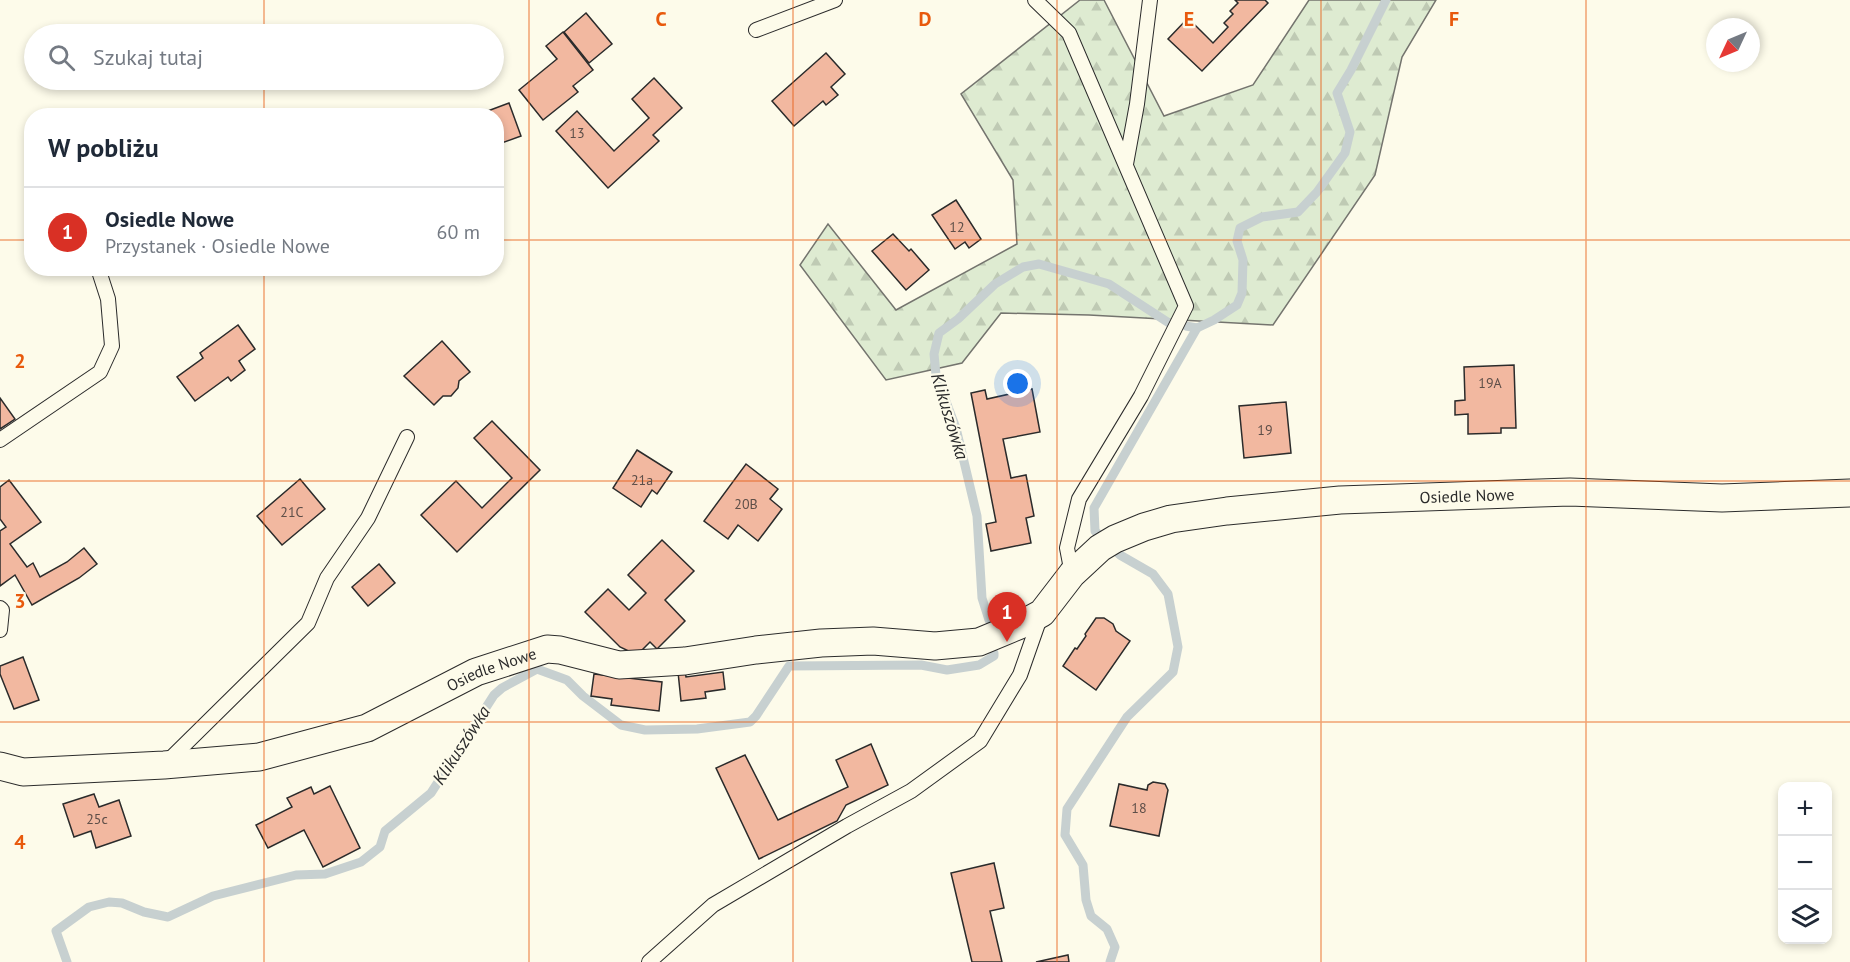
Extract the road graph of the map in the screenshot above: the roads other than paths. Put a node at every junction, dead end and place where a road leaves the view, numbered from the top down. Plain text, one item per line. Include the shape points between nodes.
1 (835, 0) edge
2 (1035, 0) edge
3 (1150, 0) edge
4 (756, 30) dead end
5 (1125, 165) junction
6 (100, 276) edge
7 (407, 437) dead end
8 (0, 440) edge
9 (1850, 493) edge
10 (1072, 574) junction
11 (0, 608) edge
12 (1042, 614) junction
13 (0, 630) edge
14 (164, 765) junction
15 (0, 766) edge
16 (649, 962) edge

1 - 4 lane
2 - 5 lane via 1069,33
3 - 5 lane
5 - 10 lane via 1186,306 1141,396 1079,499 1067,548
6 - 8 lane via 108,300 112,346 100,372
7 - 14 lane via 368,518 327,578 308,623
9 - 10 street, Osiedle Nowe via 1722,498 1570,492 1341,500 1171,519 1107,544
10 - 12 street, Osiedle Nowe
11 - 13 lane
12 - 14 street, Osiedle Nowe via 979,642 935,646 873,641 821,643 685,661 619,665 547,649 476,672 367,728 259,757
12 - 16 lane via 1020,675 980,741 911,791 713,905
14 - 15 street, Osiedle Nowe via 23,772

